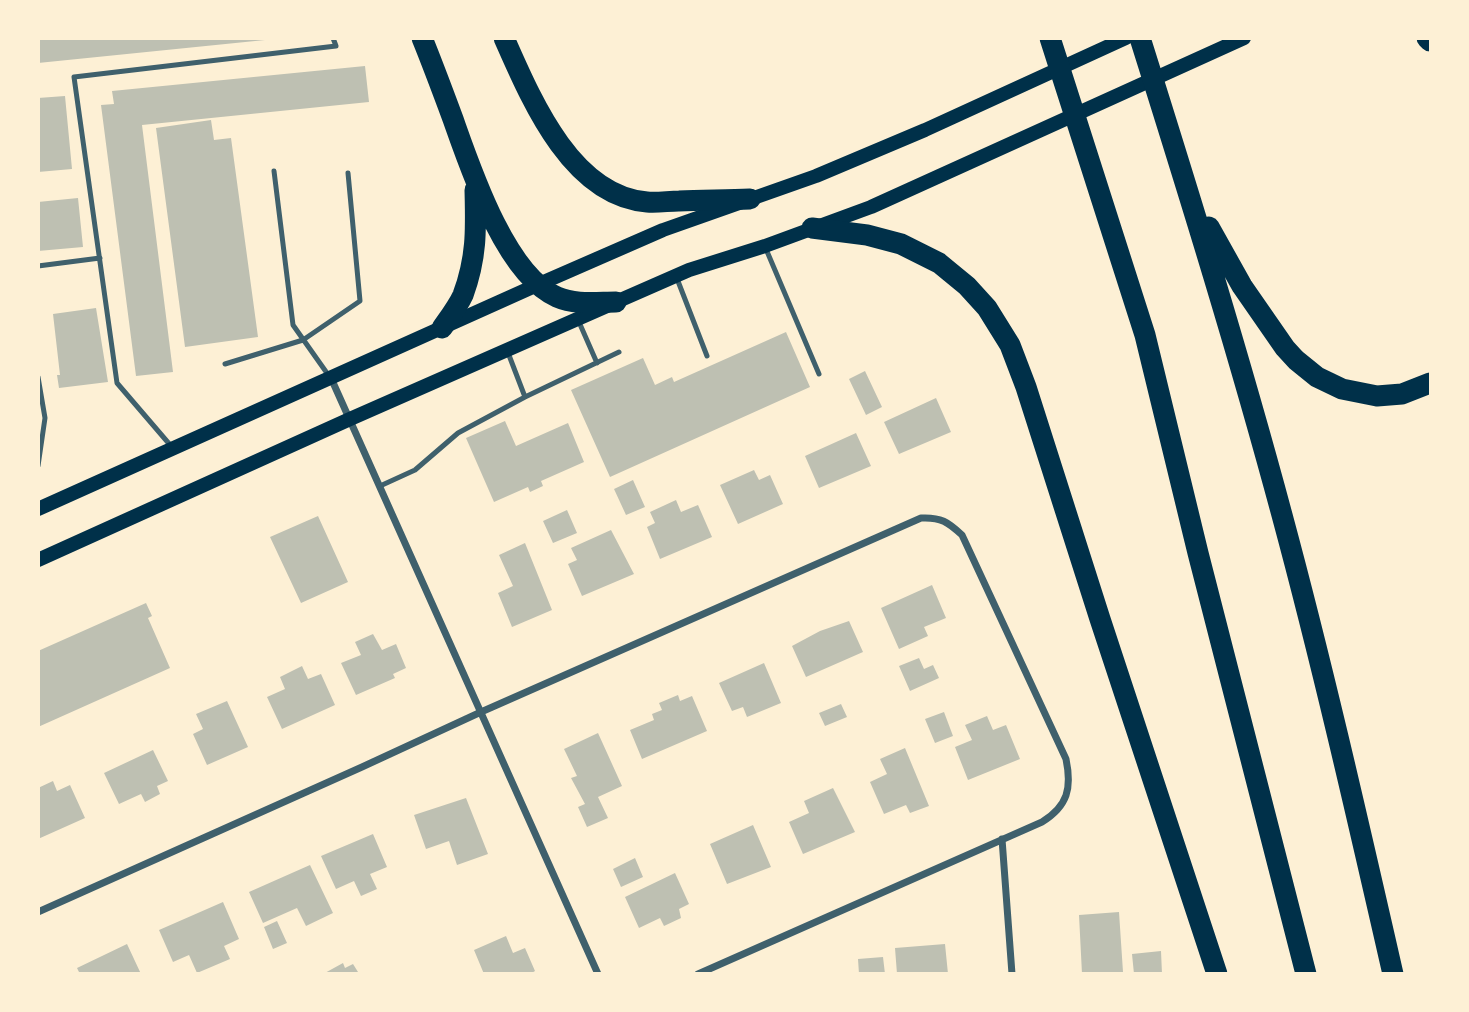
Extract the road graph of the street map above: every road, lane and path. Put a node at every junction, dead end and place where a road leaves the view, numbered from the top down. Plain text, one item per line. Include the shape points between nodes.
1 (333, 38) edge
2 (422, 38) edge
3 (504, 38) edge
4 (1050, 38) edge
5 (1126, 38) edge
6 (1140, 38) edge
7 (1244, 38) edge
8 (1177, 156) junction
9 (274, 171) dead end
10 (348, 173) dead end
11 (474, 177) junction
12 (750, 199) junction
13 (812, 228) junction
14 (765, 246) junction
15 (100, 258) junction
16 (38, 266) edge
17 (676, 276) junction
18 (537, 285) junction
19 (616, 302) junction
20 (577, 319) junction
21 (442, 328) junction
22 (303, 340) junction
23 (507, 350) junction
24 (618, 352) dead end
25 (707, 356) dead end
26 (597, 363) junction
27 (225, 364) dead end
28 (819, 374) dead end
29 (38, 377) edge
30 (331, 378) junction
31 (1430, 383) edge
32 (525, 397) junction
33 (350, 419) junction
34 (173, 449) junction
35 (38, 466) edge
36 (380, 486) junction
37 (38, 509) edge
38 (38, 560) edge
39 (481, 712) junction
40 (1002, 839) junction
41 (38, 912) edge
42 (598, 974) edge
43 (698, 974) edge
44 (1012, 974) edge
45 (1217, 974) edge
46 (1306, 974) edge
47 (1393, 974) edge

1 - 15 lane via 336,46 74,77
2 - 11 highway
3 - 12 highway via 543,119 594,182 622,197 646,202
4 - 46 highway via 1145,335
5 - 12 main road via 925,130
6 - 8 highway
7 - 13 main road via 871,207
8 - 31 highway via 1206,223 1242,286 1296,360 1342,389 1377,396 1402,394
8 - 47 highway via 1282,516
9 - 22 lane via 293,325
10 - 22 lane via 360,301
11 - 18 highway via 495,224
11 - 21 highway via 475,250 462,297
12 - 18 main road via 663,230
13 - 14 main road
13 - 45 highway via 901,244 939,263 987,308 1010,345
14 - 17 main road
14 - 28 lane
15 - 16 lane
15 - 34 lane via 117,383
17 - 19 main road
17 - 25 lane
18 - 19 highway via 575,302
18 - 21 main road
19 - 20 main road
20 - 23 main road
20 - 26 lane
21 - 30 main road
22 - 27 lane
22 - 30 lane
23 - 32 lane
23 - 33 main road
24 - 26 lane
26 - 32 lane
29 - 35 lane via 45,418
30 - 33 street
30 - 34 main road
32 - 36 lane via 458,433 415,470
33 - 36 street
33 - 38 main road
34 - 37 main road
36 - 39 street
39 - 40 street via 921,518 933,517 948,522 962,535 1070,776 1068,790 1051,816
39 - 41 street
39 - 42 street
40 - 43 street
40 - 44 street

